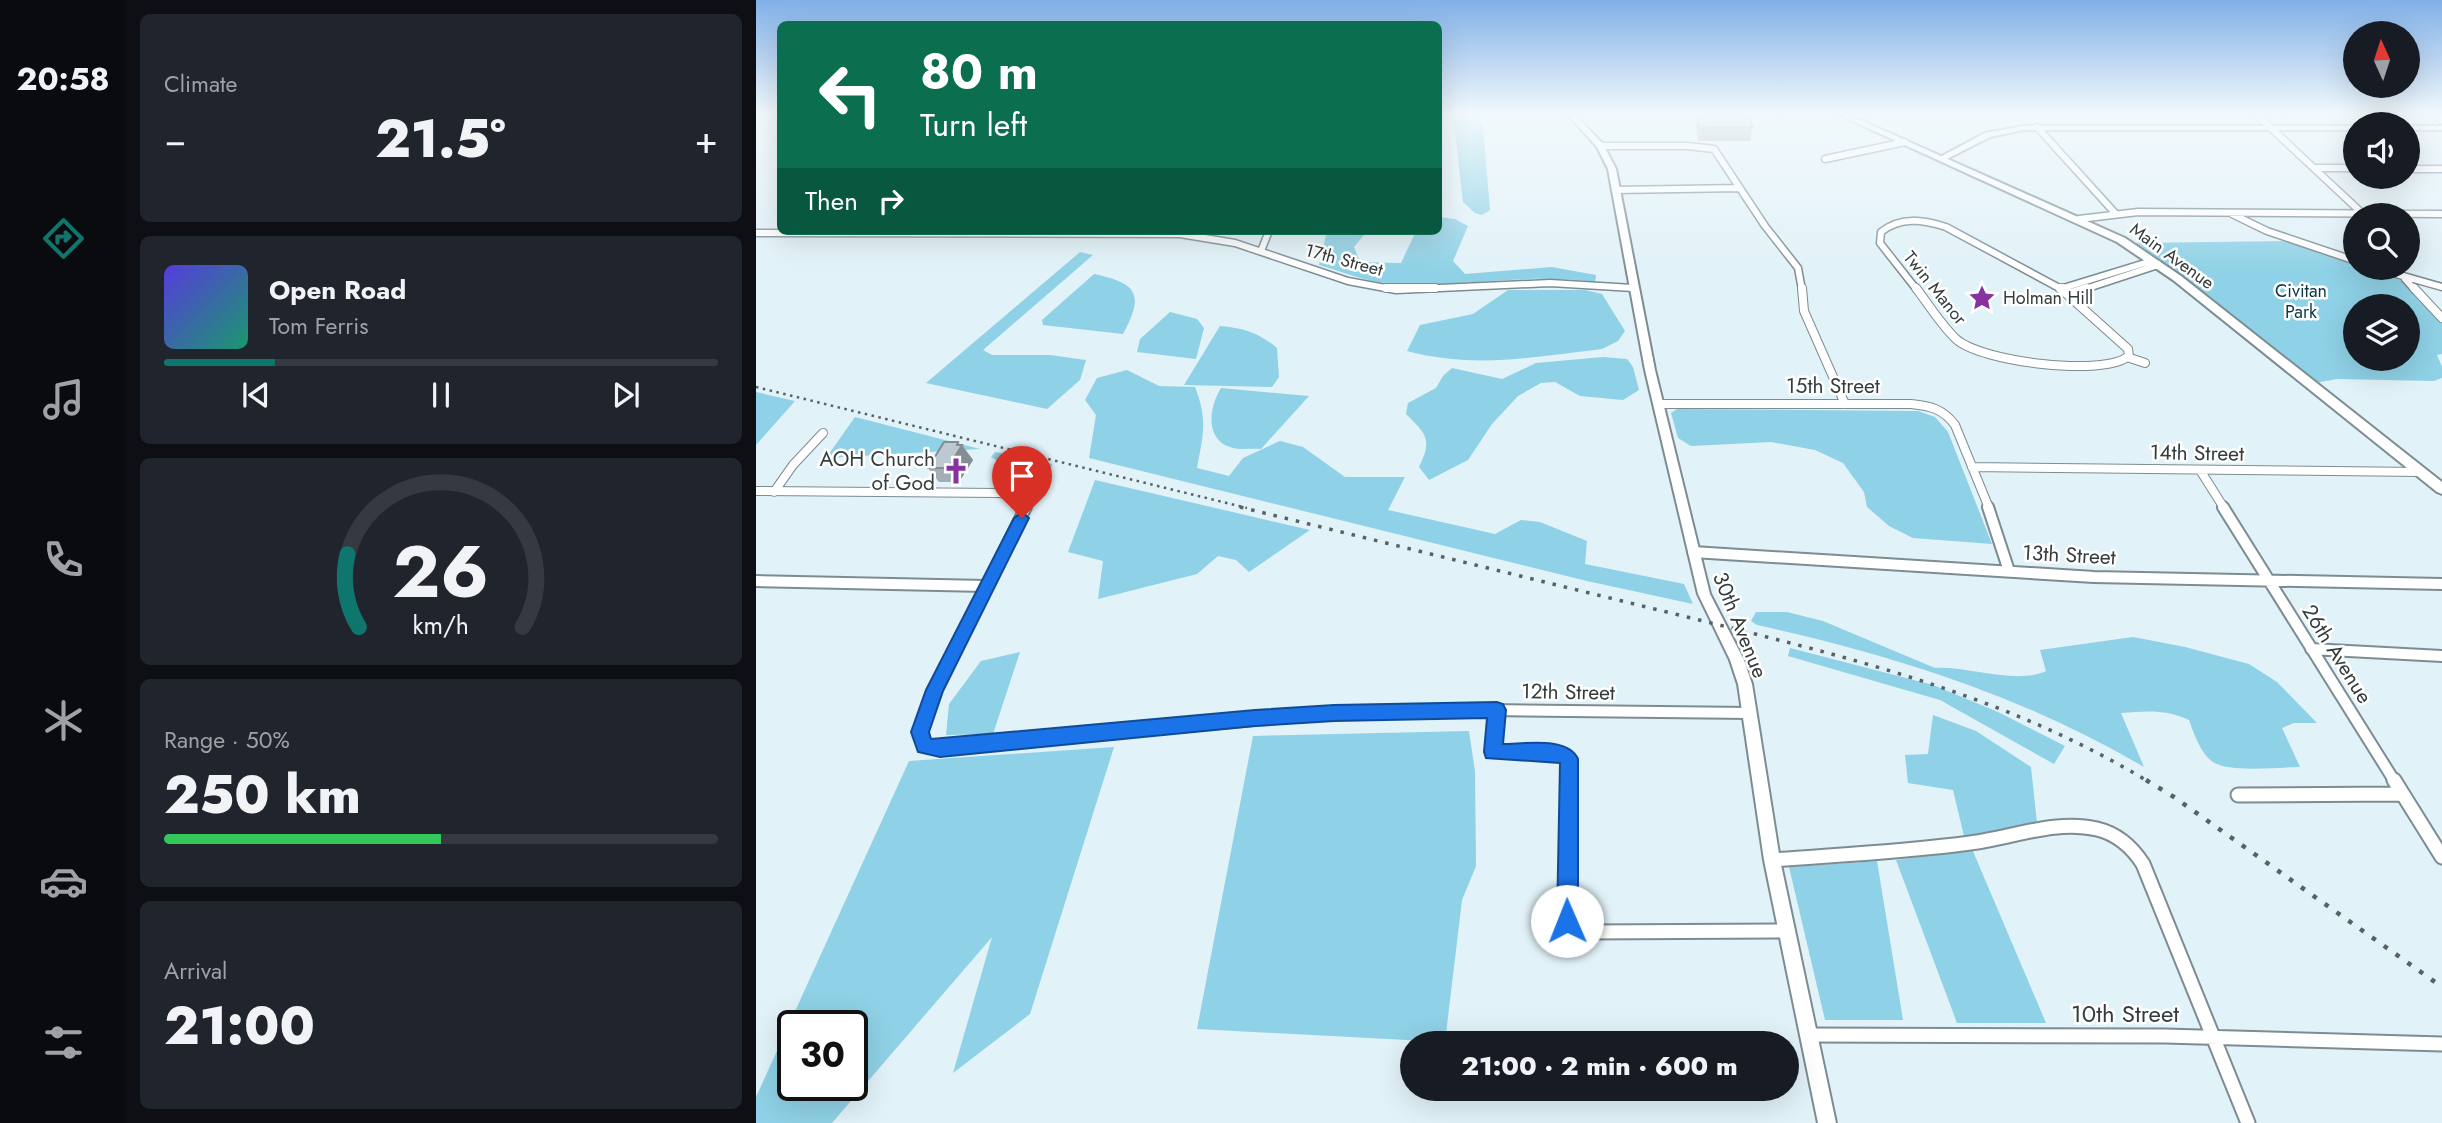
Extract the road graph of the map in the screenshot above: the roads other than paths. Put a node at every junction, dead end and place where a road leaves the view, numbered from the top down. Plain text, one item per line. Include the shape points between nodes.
1 (1611, 167) edge
2 (1727, 167) edge
3 (1963, 167) edge
4 (2074, 167) edge
5 (2315, 168) joint
6 (2343, 168) edge
7 (2420, 169) edge
8 (2442, 169) edge
9 (1740, 188) junction
10 (1616, 190) junction
11 (2352, 203) edge
12 (2115, 213) junction
13 (2231, 213) junction
14 (2343, 214) edge
15 (2420, 214) edge
16 (2442, 214) edge
17 (2079, 219) junction
18 (756, 233) edge
19 (777, 233) edge
20 (1194, 235) edge
21 (1267, 235) edge
22 (1261, 251) junction
23 (2343, 257) edge
24 (2158, 264) junction
25 (2406, 280) edge
26 (2417, 280) edge
27 (2442, 287) edge
28 (1633, 288) junction
29 (2060, 289) junction
30 (2068, 294) junction
31 (2442, 318) edge
32 (2127, 357) junction
33 (2145, 363) dead end
34 (1658, 404) junction
35 (1845, 404) junction
36 (823, 433) dead end
37 (1972, 467) junction
38 (2200, 470) junction
39 (2421, 472) junction
40 (2442, 489) edge
41 (756, 491) edge
42 (774, 492) junction
43 (1693, 552) junction
44 (2009, 571) junction
45 (756, 581) edge
46 (2270, 582) junction
47 (2442, 584) edge
48 (986, 586) junction
49 (2311, 649) junction
50 (2442, 656) edge
51 (1497, 710) junction
52 (1750, 713) junction
53 (2401, 794) junction
54 (2238, 795) dead end
55 (2442, 858) edge
56 (1772, 860) junction
57 (1787, 931) junction
58 (1808, 1035) junction
59 (2214, 1038) junction
60 (2442, 1044) edge
61 (1827, 1123) edge
62 (2248, 1123) edge

1 - 10 street, 30th Avenue
2 - 9 street
3 - 17 main road, Main Avenue
4 - 12 street
5 - 6 street
5 - 11 street
7 - 8 street
9 - 10 street
9 - 35 street via 1798,268 1804,311
10 - 28 street, 30th Avenue
12 - 13 street
12 - 17 street
13 - 14 street
13 - 23 street via 2267,231
15 - 16 street
17 - 24 main road, Main Avenue
18 - 19 street, 17th Street
20 - 22 street, 17th Street
21 - 22 street
22 - 28 street, 17th Street via 1348,281 1396,290 1550,283
24 - 29 street via 2145,263
24 - 30 street
24 - 39 main road, Main Avenue
25 - 31 street
26 - 27 street
28 - 34 street, 30th Avenue
29 - 30 street, Twin Manor
29 - 32 street, Twin Manor via 1946,227 1908,220 1881,232 1880,243 1887,254 1957,340 1971,350 2017,363 2100,363
30 - 32 street, Twin Manor via 2129,349
32 - 33 street
34 - 35 street, 15th Street
34 - 43 street, 30th Avenue
35 - 37 street, 15th Street via 1936,408 1956,429
36 - 42 street
37 - 38 street, 14th Street
37 - 44 street, 15th Street
38 - 39 street, 14th Street
38 - 46 street, 26th Avenue
39 - 40 main road, Main Avenue
41 - 42 street
42 - 48 street via 1024,496 1029,502 1027,509
43 - 44 street, 13th Street
43 - 52 street, 30th Avenue via 1708,605 1737,660
44 - 46 street, 13th Street
45 - 48 street
46 - 47 street, 13th Street
46 - 49 street, 26th Avenue
48 - 51 street, 12th Street via 935,690 920,732 924,747 1268,717
49 - 50 street
49 - 53 street, 26th Avenue
51 - 52 street, 12th Street
51 - 57 street via 1493,752 1559,753 1569,759 1566,912 1573,927 1586,932
52 - 56 street, 30th Avenue
53 - 54 street
53 - 55 street, 26th Avenue
56 - 57 street, 30th Avenue
56 - 59 street via 1905,851 2066,827 2115,835 2132,847 2143,864
57 - 58 street, 30th Avenue
58 - 59 street, 10th Street
58 - 61 street, 30th Avenue
59 - 60 street, 10th Street
59 - 62 street

